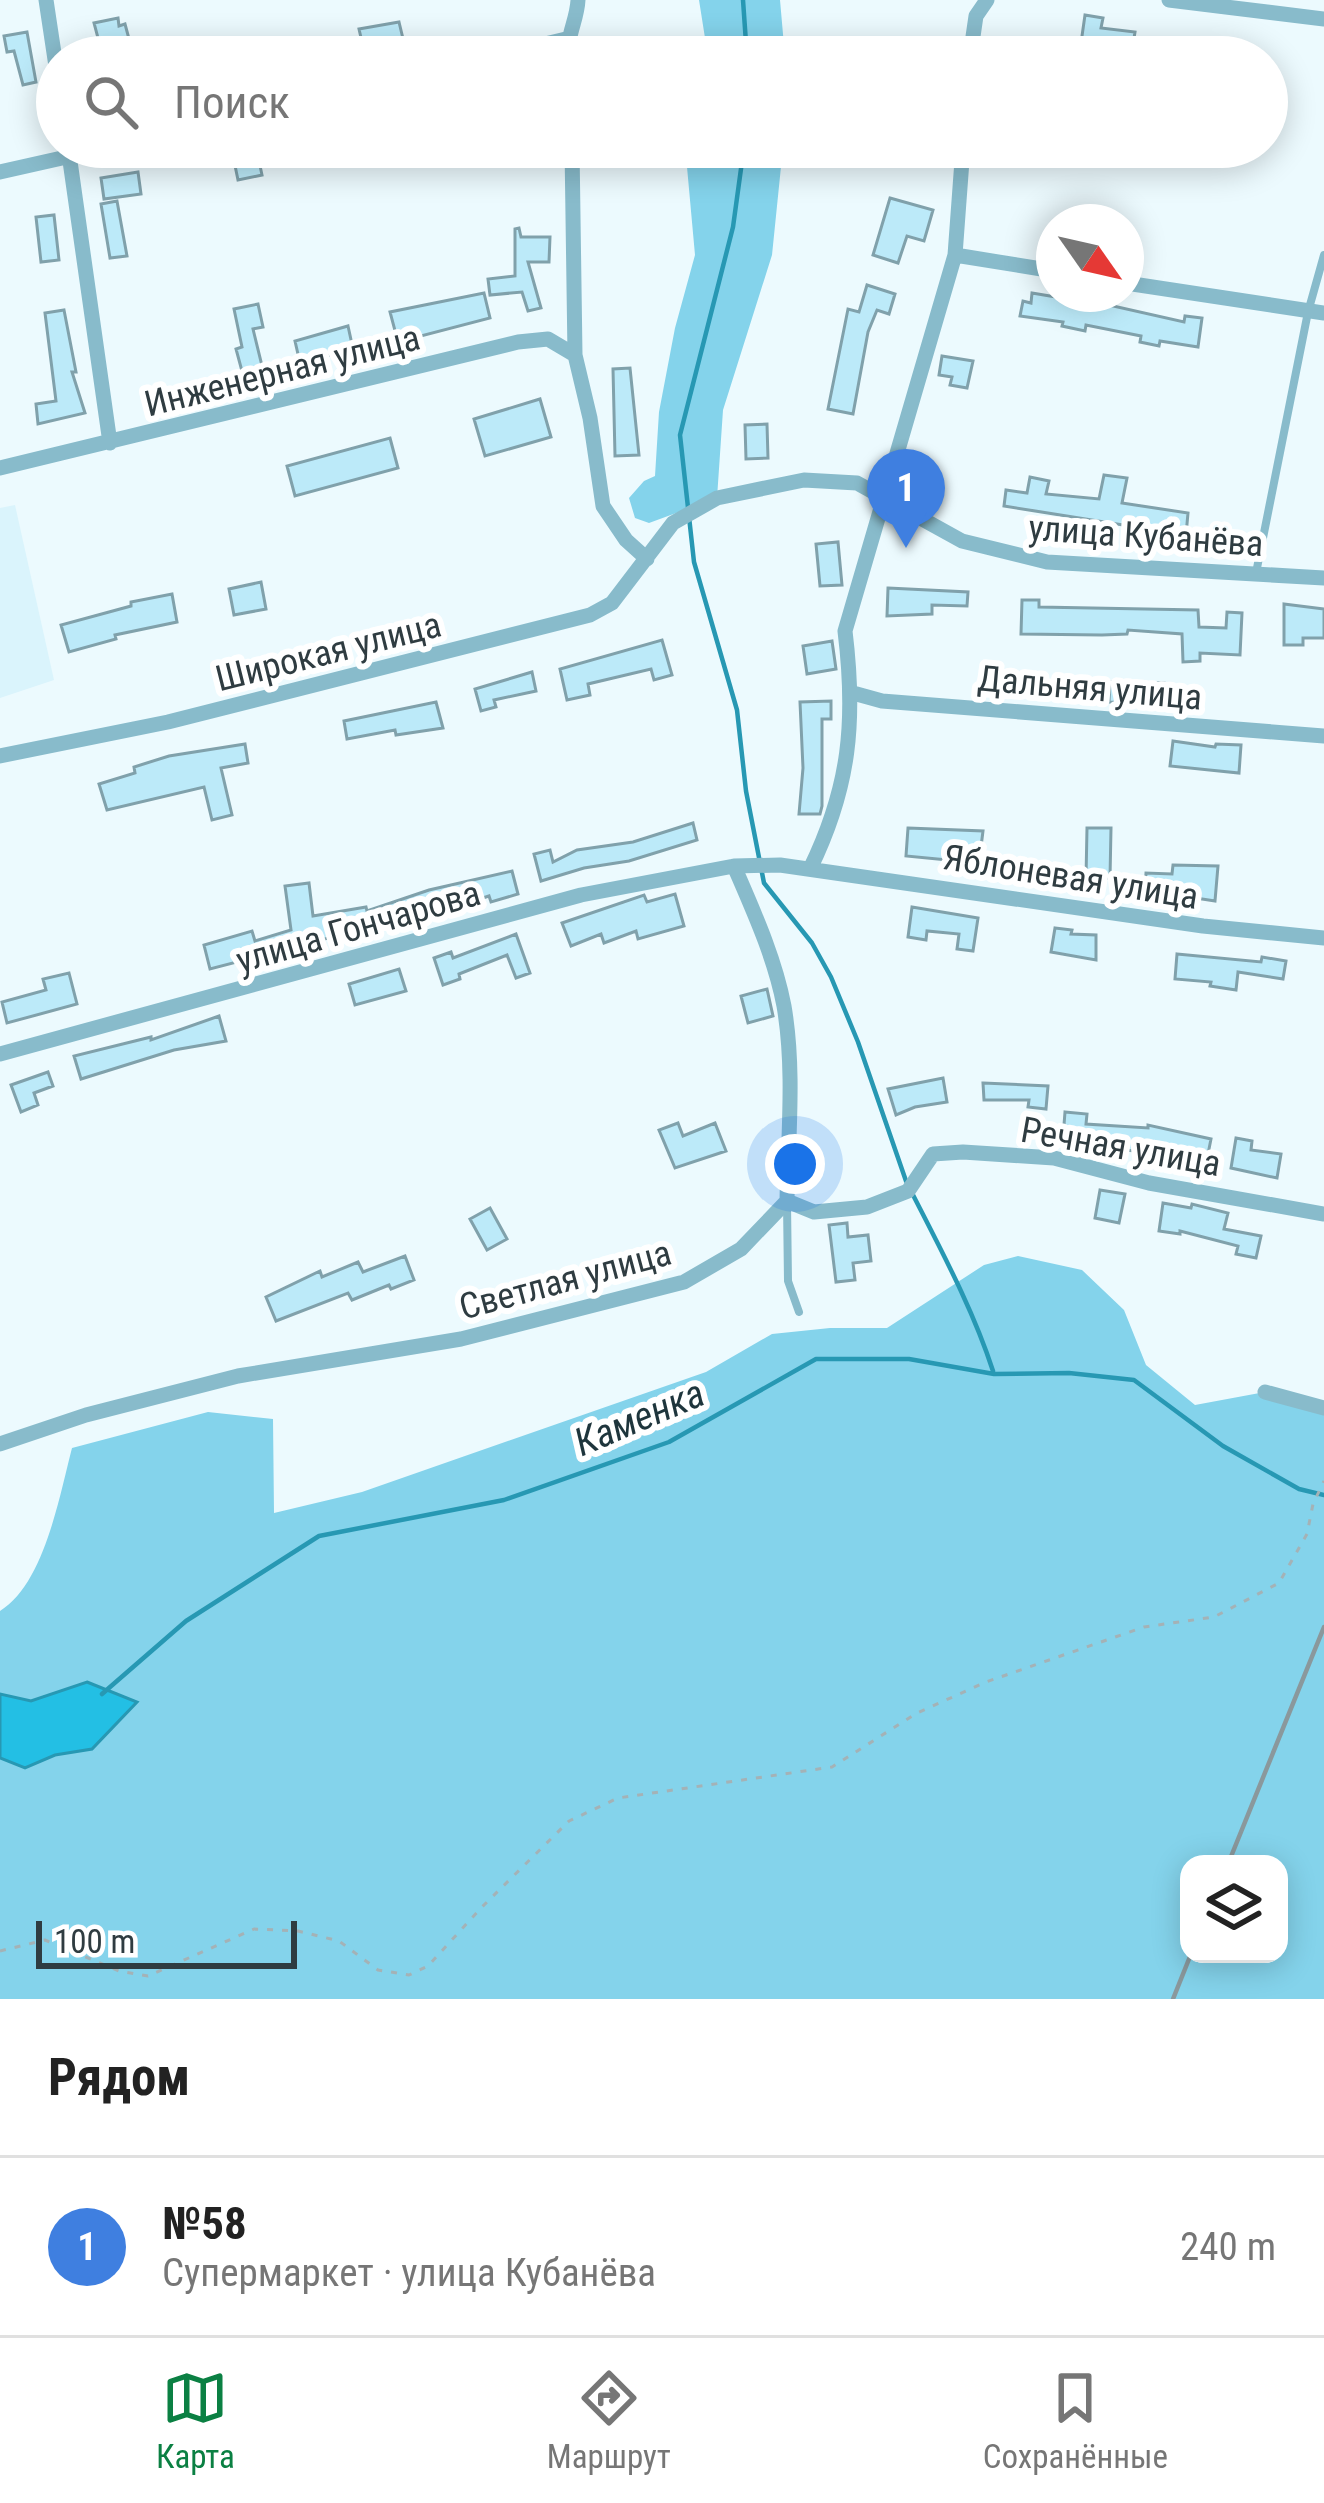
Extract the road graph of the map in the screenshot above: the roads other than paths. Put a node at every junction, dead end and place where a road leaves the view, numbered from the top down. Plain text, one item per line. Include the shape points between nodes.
1 (46, 0) edge
2 (578, 0) edge
3 (988, 0) edge
4 (1169, 0) edge
5 (1324, 19) edge
6 (51, 36) edge
7 (571, 36) edge
8 (973, 36) edge
9 (36, 162) edge
10 (71, 168) edge
11 (572, 168) edge
12 (961, 168) edge
13 (0, 172) edge
14 (955, 255) junction
15 (1324, 255) edge
16 (1036, 268) edge
17 (1144, 286) edge
18 (1316, 313) edge
19 (575, 355) junction
20 (110, 443) junction
21 (0, 468) edge
22 (884, 497) junction
23 (647, 559) junction
24 (1256, 574) junction
25 (1324, 578) edge
26 (853, 693) junction
27 (1324, 736) edge
28 (0, 756) edge
29 (734, 866) junction
30 (779, 866) joint
31 (810, 869) junction
32 (1324, 938) edge
33 (0, 1054) edge
34 (787, 1202) junction
35 (1324, 1214) edge
36 (799, 1312) dead end
37 (1265, 1392) dead end
38 (1324, 1408) edge
39 (0, 1444) edge

1 - 6 street
2 - 7 street
3 - 8 street
4 - 5 street
9 - 13 street
10 - 20 street
11 - 19 street
12 - 14 street
14 - 16 street
14 - 22 street
15 - 18 lane
17 - 18 street
18 - 24 lane
19 - 20 street, Инженерная улица via 548,340 518,342
19 - 23 street via 602,506
20 - 21 street, Инженерная улица
22 - 23 street, улица Кубанёва via 857,484 804,480 717,498 673,523
22 - 24 street, улица Кубанёва via 998,553
22 - 26 street via 845,631
23 - 28 street, Широкая улица via 612,603 590,615
24 - 25 street, улица Кубанёва
26 - 27 street, Дальняя улица
26 - 31 street via 839,796
29 - 30 street, улица Гончарова
29 - 33 street, улица Гончарова via 581,895
29 - 34 street via 783,1003
30 - 31 street, Яблоневая улица
31 - 32 street, Яблоневая улица
34 - 35 street, Речная улица via 814,1212 867,1208 908,1191 932,1154 963,1152 1054,1158
34 - 36 lane via 788,1281
34 - 39 street, Светлая улица via 741,1249 684,1282 461,1339 238,1376
37 - 38 street

